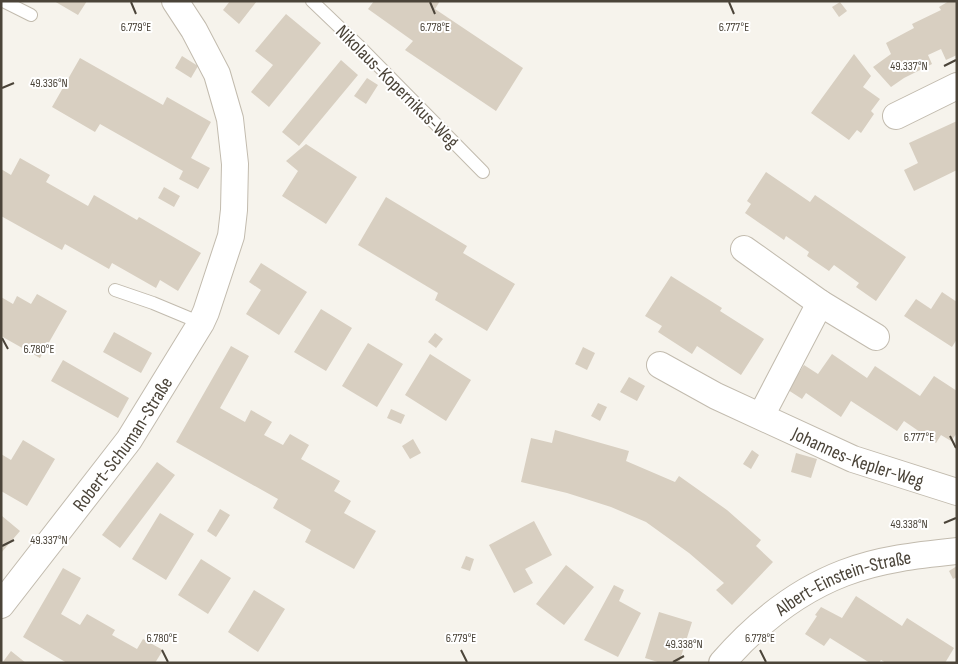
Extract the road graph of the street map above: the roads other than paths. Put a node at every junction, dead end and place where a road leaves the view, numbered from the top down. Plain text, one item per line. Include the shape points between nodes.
1 (4, 1) edge
2 (175, 1) edge
3 (312, 1) edge
4 (31, 15) dead end
5 (957, 86) edge
6 (896, 116) dead end
7 (483, 172) dead end
8 (744, 249) dead end
9 (115, 290) dead end
10 (820, 304) junction
11 (201, 324) junction
12 (876, 338) dead end
13 (660, 365) dead end
14 (761, 416) junction
15 (957, 492) edge
16 (957, 550) edge
17 (1, 605) edge
18 (722, 663) edge

1 - 4 lane
2 - 11 street, Robert-Schuman-Straße via 217,74 230,119 234,164 231,236
3 - 7 lane, Nikolaus-Kopernikus-Weg
5 - 6 street
8 - 10 street
9 - 11 lane
10 - 12 street
10 - 14 street
11 - 17 street, Robert-Schuman-Straße via 129,440
13 - 14 street, Johannes-Kepler-Weg
14 - 15 street, Johannes-Kepler-Weg via 853,459
16 - 18 street, Albert-Einstein-Straße via 901,558 844,573 795,598 748,636

